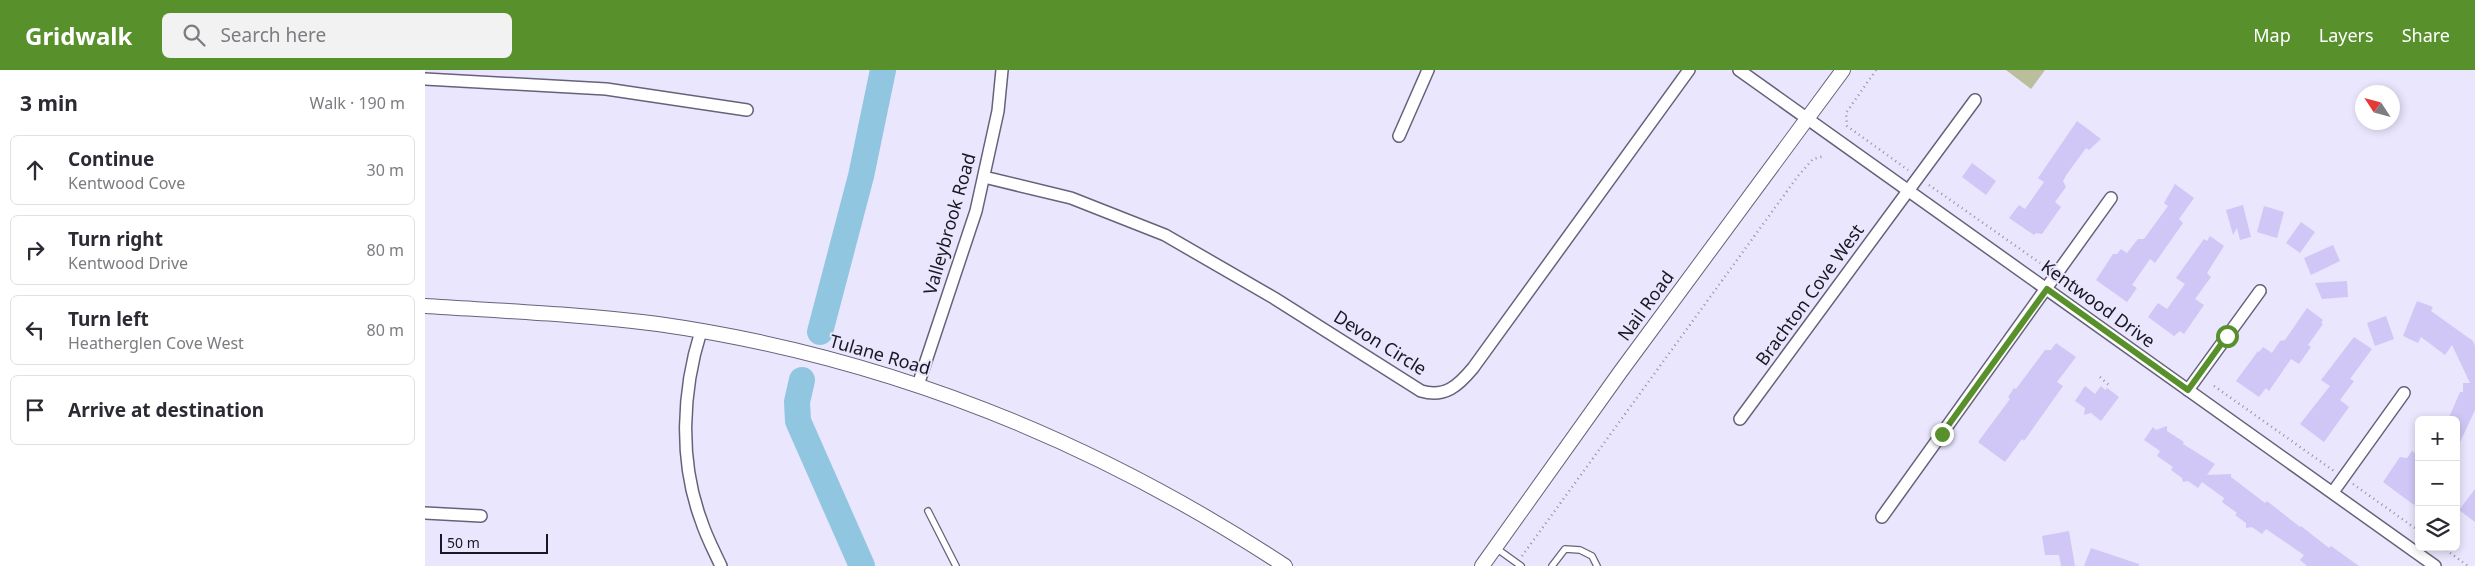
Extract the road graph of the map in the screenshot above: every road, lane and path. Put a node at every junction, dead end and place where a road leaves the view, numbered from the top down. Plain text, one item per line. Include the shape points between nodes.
1 (1002, 70) edge
2 (1428, 70) edge
3 (1689, 70) edge
4 (1739, 70) edge
5 (1843, 70) edge
6 (449, 75) edge
7 (425, 79) edge
8 (1975, 100) dead end
9 (747, 110) dead end
10 (1807, 118) junction
11 (1399, 136) dead end
12 (1824, 156) dead end
13 (984, 177) junction
14 (1908, 191) junction
15 (2111, 198) dead end
16 (2047, 289) junction
17 (2260, 291) dead end
18 (425, 306) edge
19 (701, 332) junction
20 (2100, 376) dead end
21 (918, 385) junction
22 (2214, 386) dead end
23 (2111, 387) dead end
24 (2188, 390) junction
25 (2404, 393) dead end
26 (1741, 419) dead end
27 (2343, 477) junction
28 (2333, 492) junction
29 (928, 511) dead end
30 (425, 513) edge
31 (481, 516) dead end
32 (1881, 518) dead end
33 (2415, 528) edge
34 (1496, 548) junction
35 (2447, 551) edge
36 (1519, 565) edge
37 (721, 566) edge
38 (956, 566) edge
39 (1285, 566) edge
40 (1482, 566) edge
41 (1551, 566) edge
42 (1597, 566) edge
43 (2435, 566) edge
44 (2468, 566) edge

1 - 13 street, Valleybrook Road via 998,111
2 - 11 street
3 - 13 street, Devon Circle via 1473,368 1455,387 1443,393 1421,391 1283,303 1165,235 1071,198
4 - 10 street, Kentwood Drive
5 - 10 street, Nail Road
6 - 7 street
6 - 9 street via 606,89
8 - 14 street, Brachton Cove West
10 - 14 street, Kentwood Drive
10 - 34 street, Nail Road
12 - 36 path via 1813,159 1799,176
13 - 21 street, Valleybrook Road via 976,211
14 - 16 street, Kentwood Drive
14 - 26 street, Brachton Cove West
15 - 16 street
16 - 24 street, Kentwood Drive
16 - 32 street
17 - 24 street
18 - 19 street, Tulane Road via 594,317
19 - 21 street, Tulane Road via 834,360
19 - 37 street via 686,408 685,434 700,519
20 - 23 path
21 - 39 street, Tulane Road via 1002,415 1114,466 1238,535
22 - 27 path
24 - 28 street, Kentwood Drive
25 - 27 street
27 - 28 street
27 - 33 path
28 - 43 street, Kentwood Drive
29 - 38 lane
30 - 31 street
34 - 36 lane
34 - 40 street, Nail Road
35 - 44 path
41 - 42 lane via 1565,549 1580,550 1593,556

